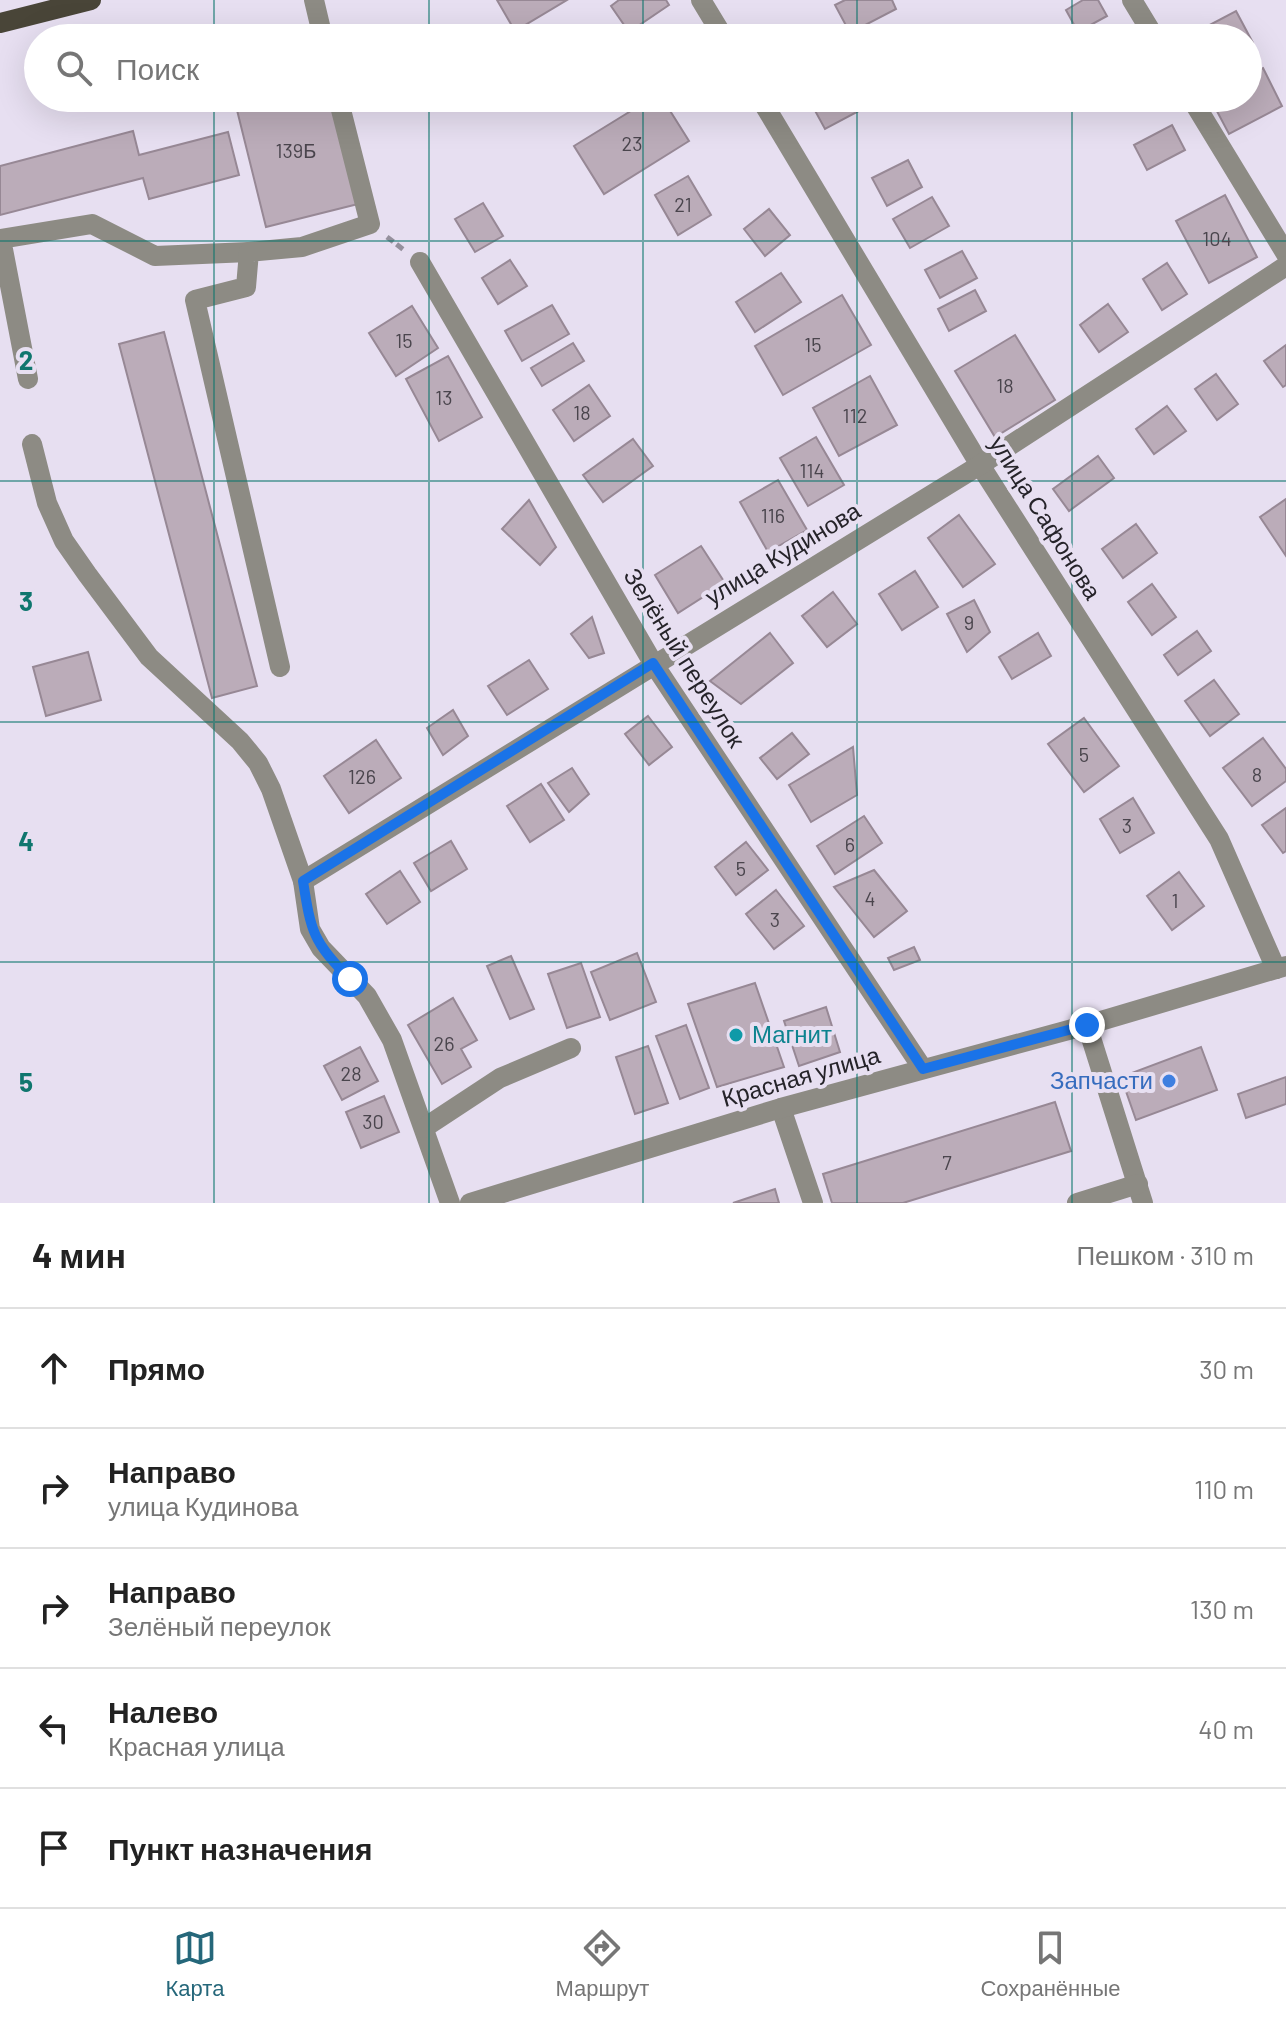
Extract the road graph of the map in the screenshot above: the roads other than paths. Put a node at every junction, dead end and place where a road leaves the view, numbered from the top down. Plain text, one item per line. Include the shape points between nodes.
1 (91, 0) edge
2 (314, 0) edge
3 (701, 0) edge
4 (1132, 0) edge
5 (0, 23) edge
6 (320, 24) edge
7 (716, 24) edge
8 (1147, 24) edge
9 (342, 112) edge
10 (768, 112) edge
11 (1200, 112) edge
12 (249, 252) junction
13 (1286, 254) edge
14 (420, 262) road end
15 (1286, 266) edge
16 (28, 379) dead end
17 (32, 444) dead end
18 (980, 465) junction
19 (653, 663) junction
20 (280, 667) dead end
21 (303, 881) junction
22 (1281, 968) edge
23 (1087, 1025) junction
24 (571, 1048) dead end
25 (923, 1069) junction
26 (781, 1108) junction
27 (424, 1128) junction
28 (1140, 1194) edge
29 (450, 1203) edge
30 (472, 1203) edge
31 (813, 1203) edge
32 (1077, 1203) edge

1 - 5 main road
2 - 6 street
3 - 7 street
4 - 8 street
9 - 12 street via 370,224 302,247
10 - 18 street, улица Сафонова
11 - 13 street
12 - 16 street via 155,256 92,224 1,239
12 - 20 street via 246,287 195,300
14 - 19 street, Зелёный переулок
15 - 18 street, улица Кудинова
17 - 21 street via 47,503 87,574 149,657 258,763
18 - 19 street, улица Кудинова
18 - 22 street, улица Сафонова via 1219,839
19 - 21 street, улица Кудинова
19 - 25 street, Зелёный переулок
21 - 27 street via 310,929 367,996 392,1040
22 - 23 street, Красная улица
23 - 25 street, Красная улица
23 - 28 street
24 - 27 street via 500,1078
25 - 26 street, Красная улица
26 - 30 street, Красная улица
26 - 31 street
27 - 29 street
28 - 32 street

